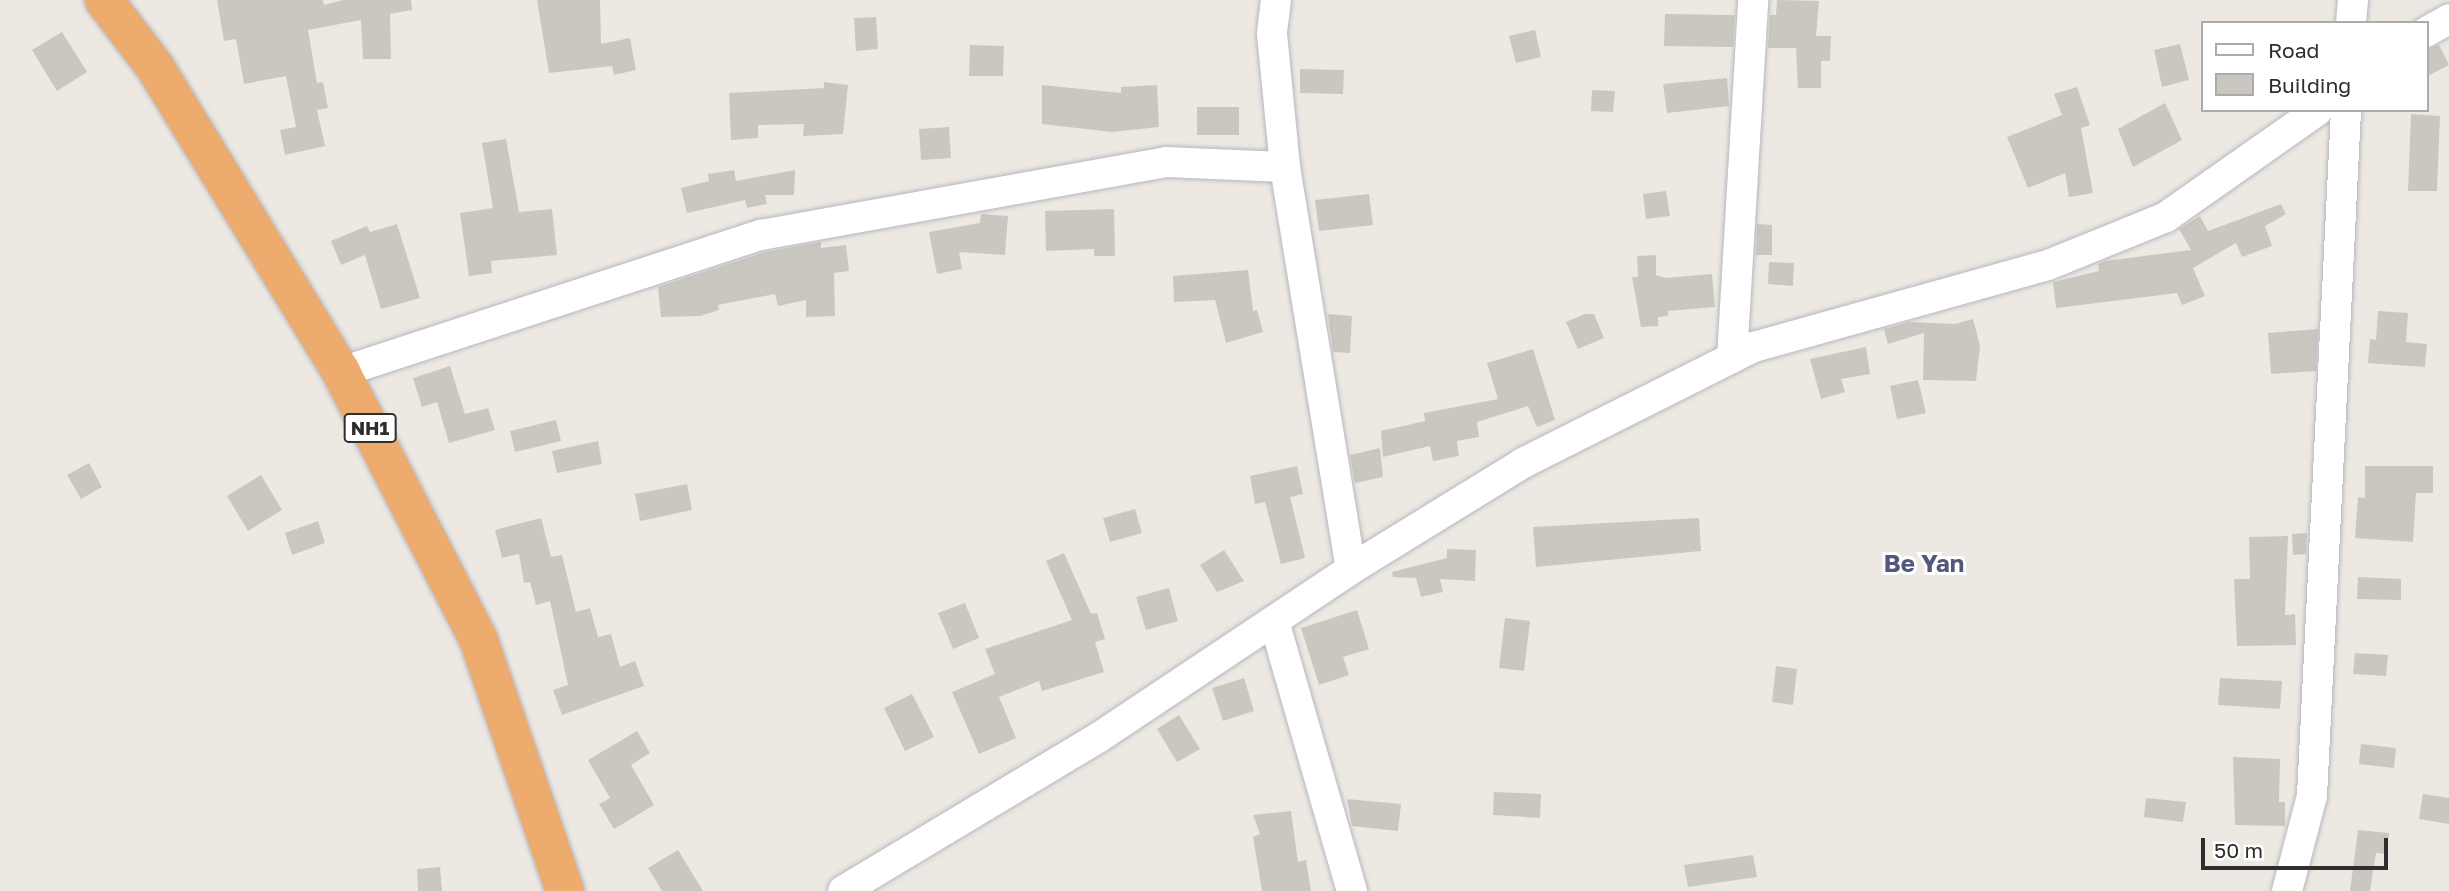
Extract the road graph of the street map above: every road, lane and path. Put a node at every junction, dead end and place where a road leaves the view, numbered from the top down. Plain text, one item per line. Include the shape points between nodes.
1 (104, 0) edge
2 (1276, 0) edge
3 (1752, 0) edge
4 (2353, 0) edge
5 (2449, 19) edge
6 (2351, 21) edge
7 (2428, 31) edge
8 (2315, 112) edge
9 (2346, 112) edge
10 (1285, 167) junction
11 (1732, 358) junction
12 (341, 372) junction
13 (1350, 569) junction
14 (1275, 621) junction
15 (565, 891) edge
16 (843, 891) edge
17 (1352, 891) edge
18 (2287, 891) edge

1 - 12 highway, NH1 via 155,67
2 - 10 street via 1272,34
3 - 11 street
4 - 6 street
5 - 7 street
8 - 11 street via 2166,217 2048,265 1754,347
9 - 18 street via 2312,796
10 - 12 street via 1166,162 761,235
10 - 13 street
11 - 13 street via 1523,463
12 - 15 highway, NH1 via 479,641
13 - 14 street
14 - 16 street via 1098,738
14 - 17 street

